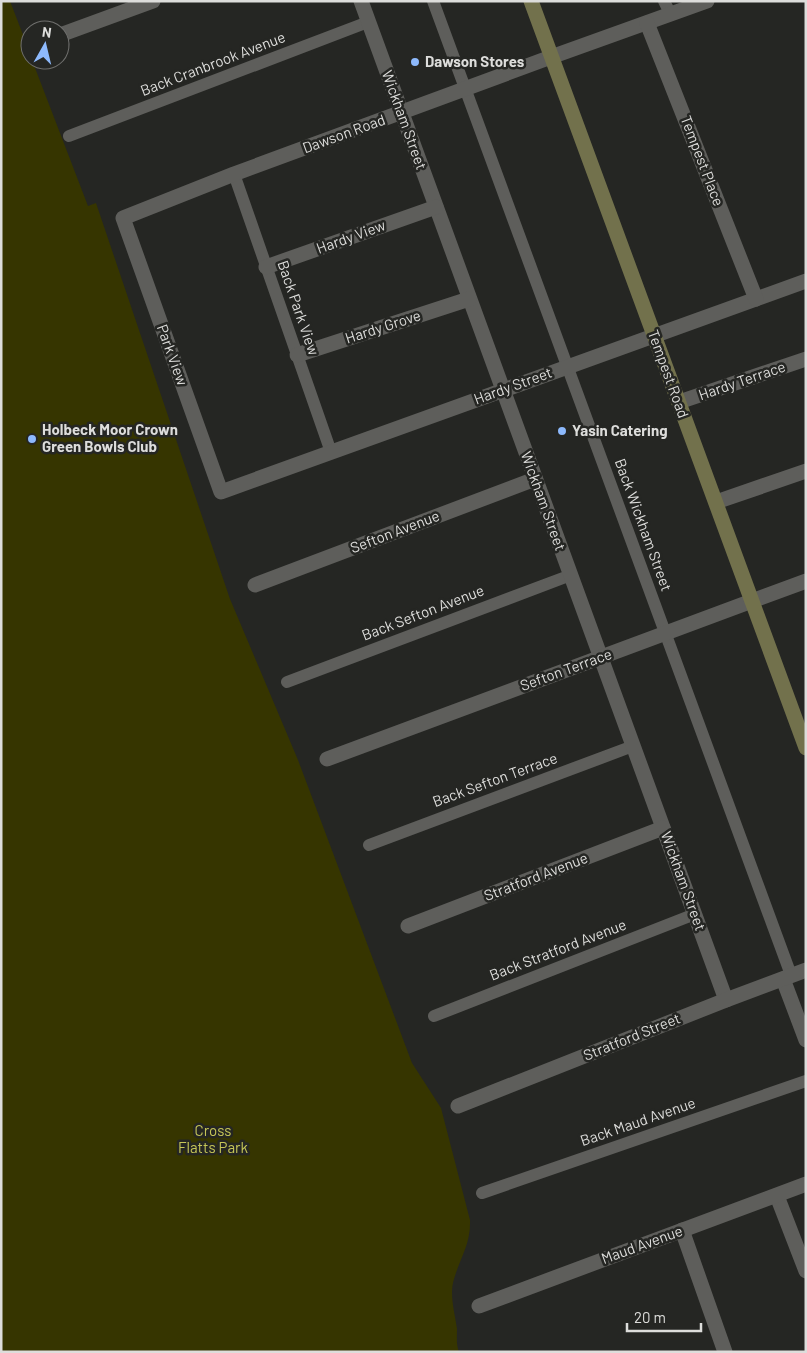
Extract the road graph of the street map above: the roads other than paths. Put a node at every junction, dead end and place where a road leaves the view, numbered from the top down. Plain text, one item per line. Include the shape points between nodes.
1 (153, 1) edge
2 (361, 1) edge
3 (434, 1) edge
4 (531, 1) edge
5 (707, 1) edge
6 (668, 8) edge
7 (368, 22) junction
8 (648, 23) junction
9 (70, 31) edge
10 (551, 57) junction
11 (466, 89) junction
12 (402, 113) junction
13 (69, 136) dead end
14 (234, 174) junction
15 (436, 207) junction
16 (122, 218) joint
17 (266, 267) junction
18 (806, 281) edge
19 (470, 299) junction
20 (756, 299) junction
21 (654, 335) junction
22 (297, 355) junction
23 (806, 359) edge
24 (568, 366) junction
25 (503, 390) junction
26 (679, 402) junction
27 (331, 452) junction
28 (806, 471) edge
29 (535, 479) junction
30 (221, 492) joint
31 (716, 502) junction
32 (571, 575) junction
33 (806, 581) edge
34 (255, 585) dead end
35 (752, 601) junction
36 (666, 633) junction
37 (601, 657) junction
38 (287, 682) dead end
39 (633, 746) junction
40 (806, 748) edge
41 (326, 759) dead end
42 (663, 828) junction
43 (369, 845) dead end
44 (694, 914) junction
45 (408, 926) dead end
46 (793, 974) edge
47 (726, 1000) junction
48 (434, 1016) dead end
49 (806, 1040) edge
50 (806, 1081) edge
51 (458, 1106) dead end
52 (806, 1184) edge
53 (482, 1193) dead end
54 (777, 1196) junction
55 (682, 1230) junction
56 (806, 1271) edge
57 (479, 1306) dead end
58 (725, 1352) edge

1 - 9 street
2 - 7 street, Wickham Street
3 - 11 lane, Back Wickham Street
4 - 10 street, Tempest Road
5 - 6 street, Dawson Road
6 - 8 street, Dawson Road
7 - 12 street, Wickham Street
7 - 13 lane, Back Cranbrook Avenue
8 - 10 street, Dawson Road
8 - 20 street, Tempest Place
10 - 11 street, Dawson Road
10 - 21 street, Tempest Road
11 - 12 street, Dawson Road
11 - 24 lane, Back Wickham Street
12 - 14 street, Dawson Road
12 - 15 street, Wickham Street
14 - 16 street, Dawson Road
14 - 17 lane, Back Park View
15 - 17 street, Hardy View
15 - 19 street, Wickham Street
16 - 30 street, Park View
17 - 22 lane, Back Park View
18 - 20 street, Hardy Street
19 - 22 street, Hardy Grove
19 - 25 street, Wickham Street
20 - 21 street, Hardy Street
21 - 24 street, Hardy Street
21 - 26 street, Tempest Road
22 - 27 lane, Back Park View
23 - 26 street, Hardy Terrace
24 - 25 street, Hardy Street
24 - 36 lane, Back Wickham Street
25 - 27 street, Hardy Street
25 - 29 street, Wickham Street
26 - 31 street, Tempest Road
27 - 30 street, Hardy Street
28 - 31 street
29 - 32 street, Wickham Street
29 - 34 street, Sefton Avenue
31 - 35 street, Tempest Road
32 - 37 street, Wickham Street
32 - 38 lane, Back Sefton Avenue
33 - 35 street, Sefton Terrace
35 - 36 street, Sefton Terrace
35 - 40 street, Tempest Road
36 - 37 street, Sefton Terrace
36 - 46 lane, Back Wickham Street
37 - 39 street, Wickham Street
37 - 41 street, Sefton Terrace
39 - 42 street, Wickham Street
39 - 43 lane, Back Sefton Terrace
42 - 44 street, Wickham Street
42 - 45 street, Stratford Avenue
44 - 47 street, Wickham Street
44 - 48 lane, Back Stratford Avenue
46 - 47 street, Stratford Street
46 - 49 street
47 - 51 street, Stratford Street
50 - 53 lane, Back Maud Avenue
52 - 54 street, Maud Avenue
54 - 55 street, Maud Avenue
54 - 56 street
55 - 57 street, Maud Avenue
55 - 58 street

